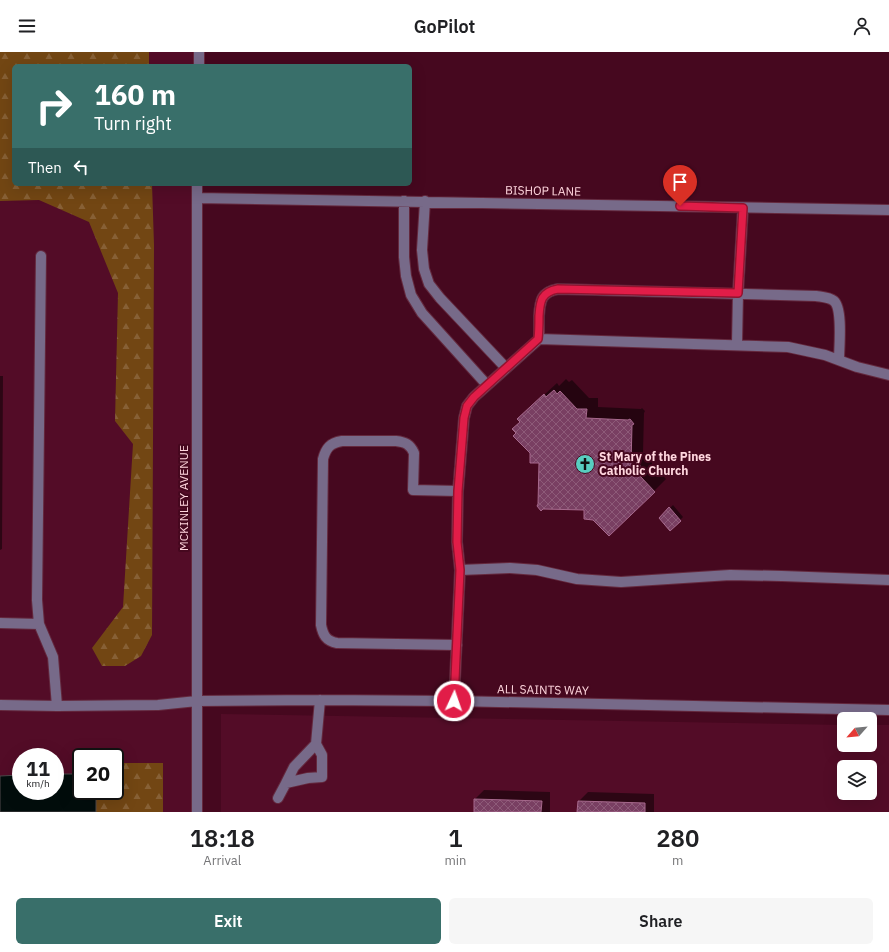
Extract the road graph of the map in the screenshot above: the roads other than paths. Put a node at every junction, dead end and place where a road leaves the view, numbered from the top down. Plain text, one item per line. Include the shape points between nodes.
1 (199, 52) edge
2 (199, 64) edge
3 (197, 186) edge
4 (197, 198) junction
5 (404, 201) junction
6 (425, 201) junction
7 (743, 208) junction
8 (889, 210) edge
9 (41, 256) dead end
10 (738, 293) junction
11 (538, 339) junction
12 (737, 344) junction
13 (839, 360) junction
14 (506, 368) junction
15 (889, 375) edge
16 (487, 385) junction
17 (458, 491) junction
18 (460, 570) junction
19 (889, 580) edge
20 (0, 623) edge
21 (39, 624) junction
22 (457, 645) junction
23 (320, 700) junction
24 (197, 701) junction
25 (454, 701) junction
26 (0, 705) edge
27 (57, 706) junction
28 (889, 710) edge
29 (316, 744) junction
30 (286, 783) junction
31 (278, 798) dead end
32 (197, 812) edge

1 - 2 street
3 - 4 street, MCKINLEY AVENUE
4 - 5 street, BISHOP LANE
4 - 24 street, MCKINLEY AVENUE
5 - 6 street, BISHOP LANE
5 - 16 street via 404,257 411,295 422,313
6 - 7 street, BISHOP LANE
6 - 14 street via 422,250 429,284
7 - 8 street, BISHOP LANE
7 - 10 street
9 - 21 street via 37,600
10 - 11 street via 558,289 546,293 541,300
10 - 12 street
10 - 13 street via 816,296 834,301 840,315
11 - 12 street
11 - 14 street
12 - 13 street via 788,347
13 - 15 street via 857,368
14 - 16 street
16 - 17 street via 467,406
17 - 18 street via 457,542
17 - 22 street via 413,490 414,453 405,442 342,441 326,450 323,459 321,625 324,635 329,641 336,643
18 - 19 street via 537,570 577,579 621,582 730,575
18 - 22 street
20 - 21 street
21 - 27 street via 53,657
22 - 25 street
23 - 24 street, ALL SAINTS WAY
23 - 25 street, ALL SAINTS WAY
23 - 29 street
24 - 27 street, ALL SAINTS WAY via 158,705
24 - 32 street, MCKINLEY AVENUE
25 - 28 street, ALL SAINTS WAY
26 - 27 street, ALL SAINTS WAY
29 - 30 street via 294,767
29 - 30 street via 322,756 322,777
30 - 31 street

